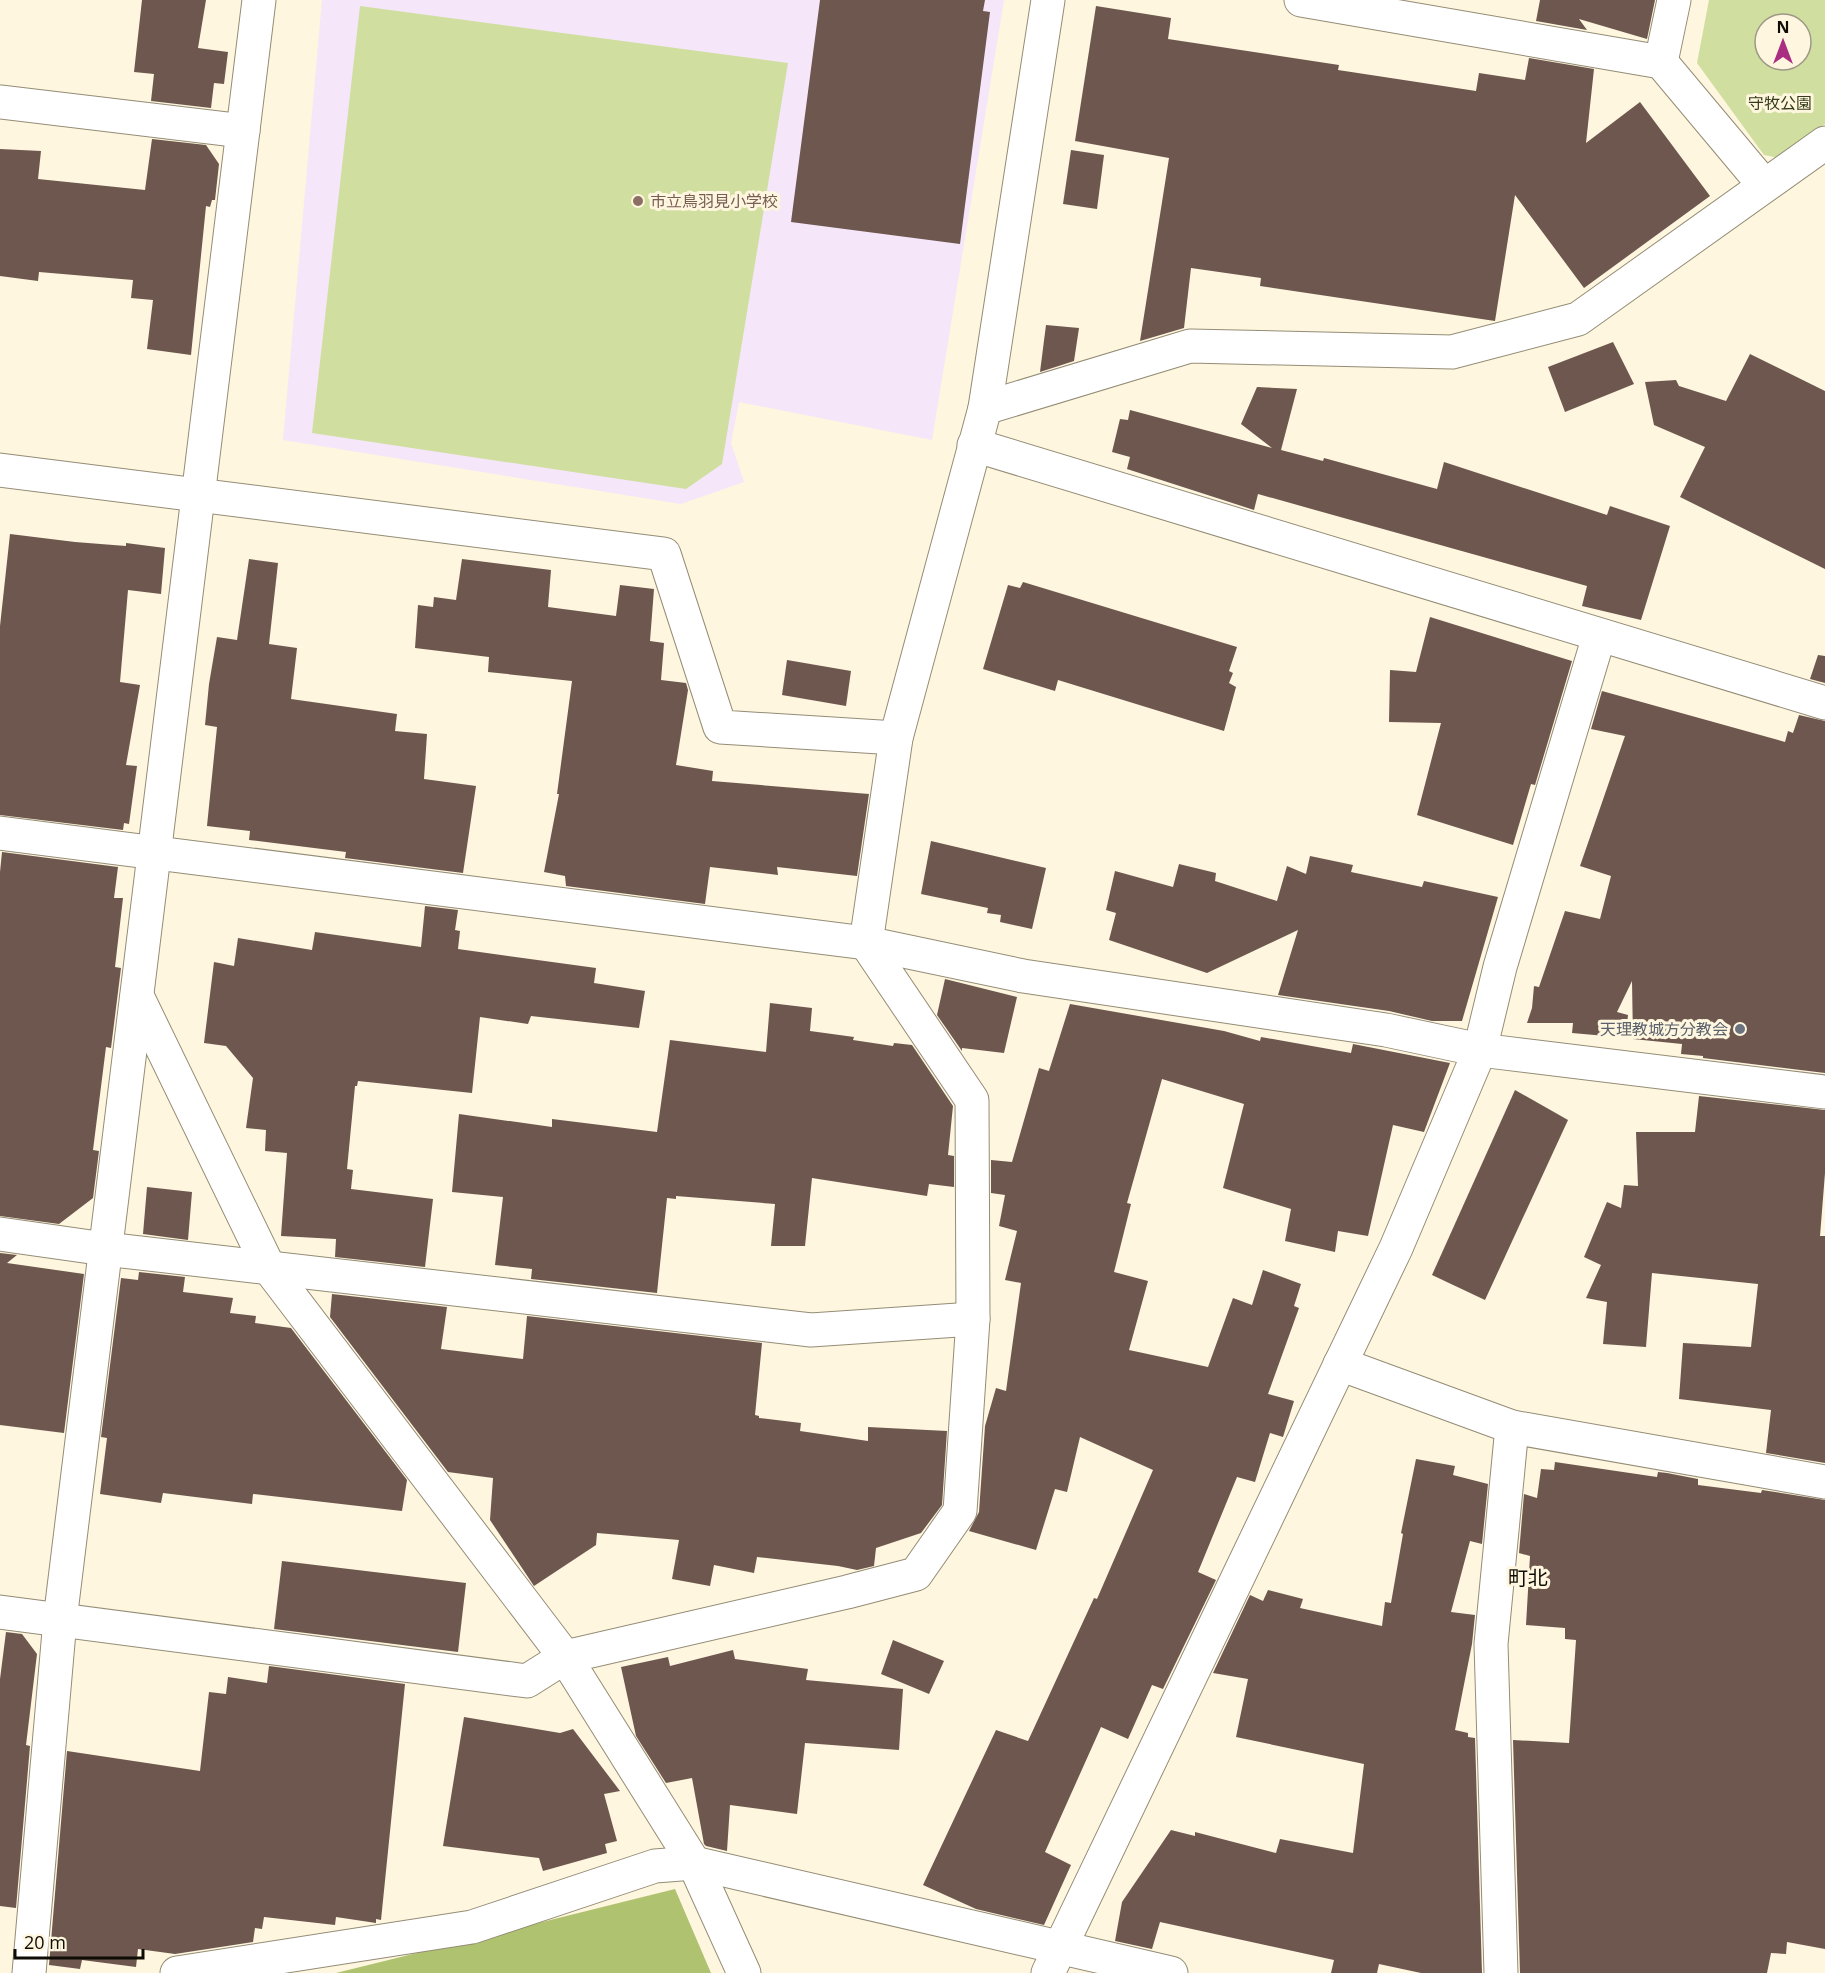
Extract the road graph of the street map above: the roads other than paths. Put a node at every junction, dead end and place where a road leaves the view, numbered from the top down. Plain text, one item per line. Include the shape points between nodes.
1 (259, 0) edge
2 (1048, 0) edge
3 (1301, 0) edge
4 (1674, 0) edge
5 (1389, 8) edge
6 (1661, 62) junction
7 (0, 102) edge
8 (243, 131) junction
9 (1825, 142) edge
10 (1764, 185) junction
11 (985, 408) junction
12 (974, 445) junction
13 (0, 470) edge
14 (198, 495) junction
15 (1599, 636) junction
16 (1825, 703) edge
17 (896, 738) junction
18 (0, 833) edge
19 (154, 853) junction
20 (866, 943) junction
21 (137, 996) junction
22 (1480, 1050) junction
23 (1825, 1092) edge
24 (0, 1234) edge
25 (105, 1249) junction
26 (269, 1268) junction
27 (973, 1319) junction
28 (1341, 1364) junction
29 (1512, 1427) junction
30 (1825, 1482) edge
31 (0, 1612) edge
32 (60, 1620) junction
33 (565, 1658) junction
34 (694, 1863) junction
35 (1054, 1961) edge
36 (29, 1973) edge
37 (177, 1973) edge
38 (744, 1973) edge
39 (1171, 1973) edge
40 (1501, 1973) edge

1 - 8 street
2 - 11 street
3 - 5 street
4 - 6 street
5 - 6 street
6 - 10 street
7 - 8 street
8 - 14 street
9 - 10 street
10 - 11 street via 1578,319 1452,352 1190,346
11 - 12 street
12 - 15 street
12 - 17 street
13 - 14 street
14 - 17 street via 664,554 720,726
14 - 19 street
15 - 16 street
15 - 22 street via 1500,967
17 - 20 street
18 - 19 street
19 - 20 street
19 - 21 street
20 - 22 street via 1023,976 1386,1030
20 - 27 street via 972,1100
21 - 25 street
21 - 26 street
22 - 23 street
22 - 28 street via 1396,1248
24 - 25 street
25 - 26 street
25 - 32 street
26 - 27 street via 811,1330
26 - 33 street
27 - 33 street via 960,1511 916,1574
28 - 29 street
28 - 35 street
29 - 30 street
29 - 40 street via 1491,1644
31 - 32 street
32 - 33 street via 527,1681
32 - 36 street
33 - 34 street
34 - 35 street
34 - 37 street via 655,1866 472,1927
34 - 38 street
35 - 39 street

